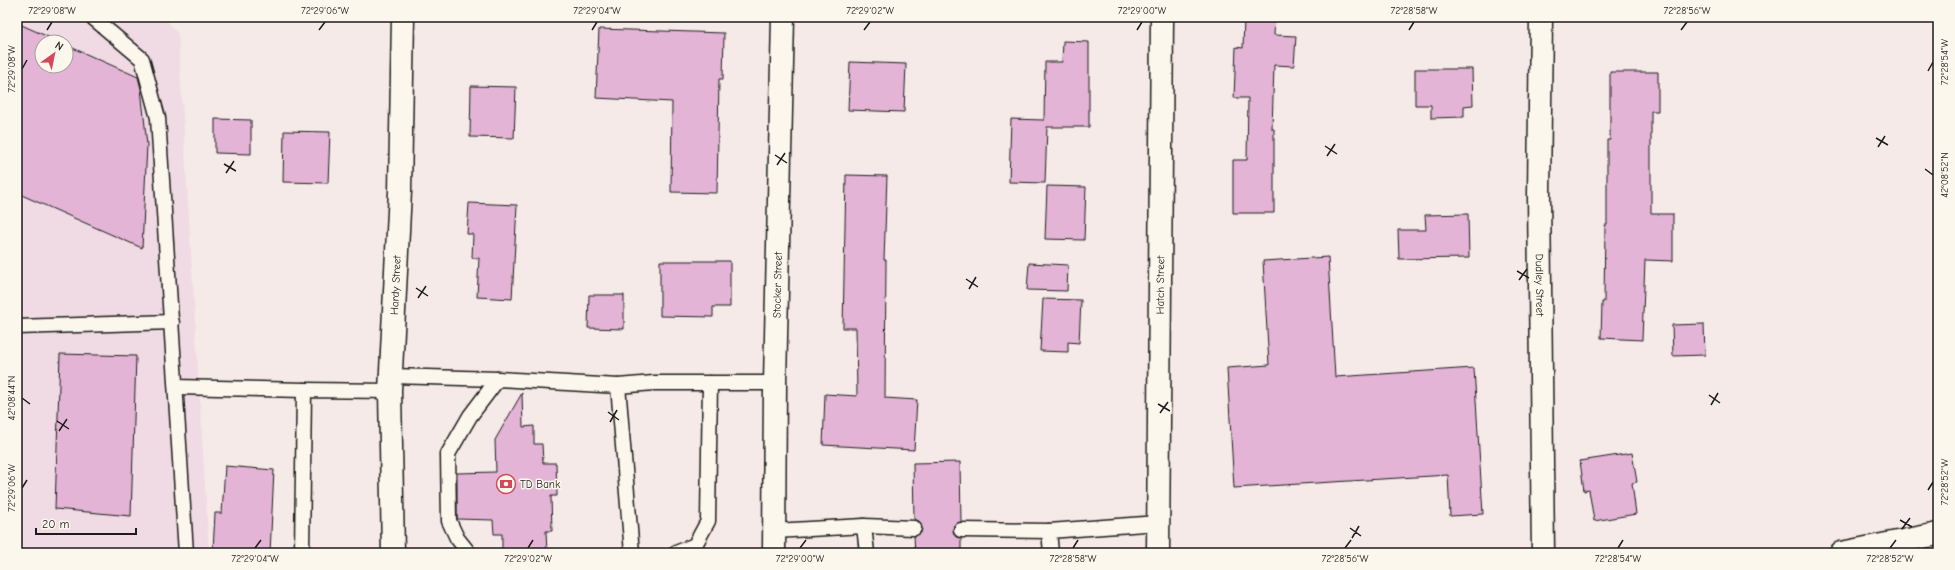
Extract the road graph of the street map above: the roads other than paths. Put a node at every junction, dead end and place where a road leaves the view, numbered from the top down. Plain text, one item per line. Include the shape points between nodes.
1 (92, 17) edge
2 (403, 17) edge
3 (783, 17) edge
4 (1162, 17) edge
5 (1541, 17) edge
6 (172, 322) junction
7 (17, 327) edge
8 (498, 379) junction
9 (710, 383) junction
10 (775, 383) junction
11 (390, 384) junction
12 (618, 386) junction
13 (176, 387) junction
14 (304, 390) junction
15 (1158, 523) junction
16 (864, 526) junction
17 (914, 528) dead end
18 (961, 530) dead end
19 (774, 531) junction
20 (1049, 532) junction
21 (1938, 534) edge
22 (186, 553) edge
23 (302, 553) edge
24 (393, 553) edge
25 (469, 553) edge
26 (632, 553) edge
27 (676, 553) edge
28 (774, 553) edge
29 (867, 553) edge
30 (1051, 553) edge
31 (1158, 553) edge
32 (1544, 553) edge
33 (1841, 553) edge

1 - 6 lane via 142,59 158,118
2 - 11 street, Hardy Street via 400,191
3 - 10 street, Stocker Street
4 - 15 street, Hatch Street
5 - 32 street, Dudley Street via 1539,195
6 - 7 lane
6 - 13 lane
8 - 11 lane
8 - 12 lane
8 - 25 lane via 470,416 448,454 449,521 457,538
9 - 10 lane
9 - 12 lane
9 - 27 lane via 708,521 695,545
10 - 19 street, Stocker Street
11 - 14 lane
11 - 24 street, Hardy Street
12 - 26 lane
13 - 14 lane
13 - 22 lane
14 - 23 lane
15 - 20 lane
15 - 31 street, Hatch Street
16 - 17 lane
16 - 19 lane
16 - 29 lane
18 - 20 lane
19 - 28 street, Stocker Street
20 - 30 lane
21 - 33 street

